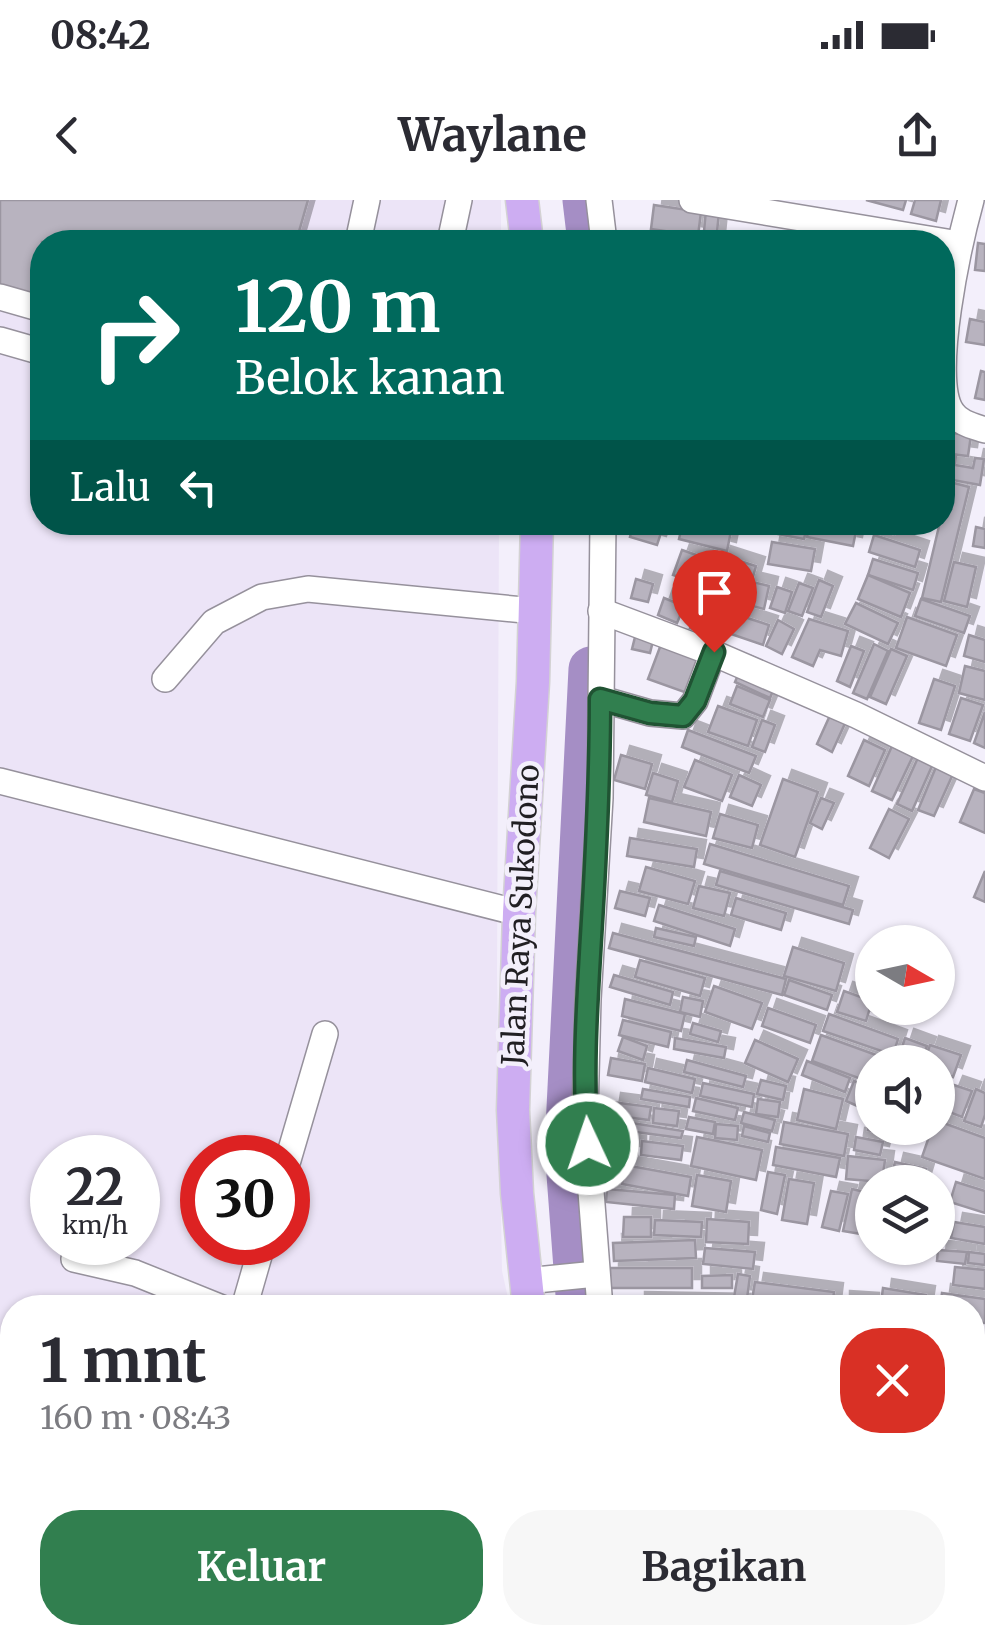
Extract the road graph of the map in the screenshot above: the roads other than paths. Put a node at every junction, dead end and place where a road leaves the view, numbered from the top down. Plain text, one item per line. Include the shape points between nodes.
1 (367, 200) edge
2 (459, 200) edge
3 (522, 200) edge
4 (599, 200) edge
5 (692, 200) edge
6 (971, 200) edge
7 (753, 205) edge
8 (361, 230) edge
9 (453, 230) edge
10 (525, 230) edge
11 (603, 230) edge
12 (886, 230) edge
13 (955, 243) edge
14 (960, 244) junction
15 (955, 281) edge
16 (0, 297) edge
17 (30, 306) edge
18 (0, 340) edge
19 (30, 349) edge
20 (955, 416) edge
21 (985, 430) edge
22 (537, 535) edge
23 (603, 535) edge
24 (534, 611) junction
25 (602, 611) junction
26 (714, 652) junction
27 (164, 679) dead end
28 (600, 699) junction
29 (985, 778) edge
30 (0, 780) edge
31 (519, 914) junction
32 (325, 1034) dead end
33 (295, 1135) edge
34 (98, 1265) edge
35 (256, 1265) edge
36 (592, 1274) junction
37 (532, 1289) edge
38 (189, 1295) edge
39 (248, 1295) edge
40 (597, 1295) edge

1 - 8 street
2 - 9 street
3 - 10 main road
4 - 11 street
5 - 7 street
6 - 14 street
7 - 12 street
13 - 14 street
14 - 15 street
16 - 17 street
18 - 19 street
20 - 21 street
22 - 24 main road, Jalan Raya Sukodono
23 - 25 street
24 - 27 street via 308,589 262,597 214,622
24 - 31 main road, Jalan Raya Sukodono
25 - 26 street
25 - 28 street
26 - 28 street via 683,716
26 - 29 street
28 - 36 street via 585,1114
30 - 31 street
31 - 37 main road, Jalan Raya Sukodono via 513,1110
32 - 33 street
34 - 38 street
35 - 39 street
36 - 37 street
36 - 40 street

